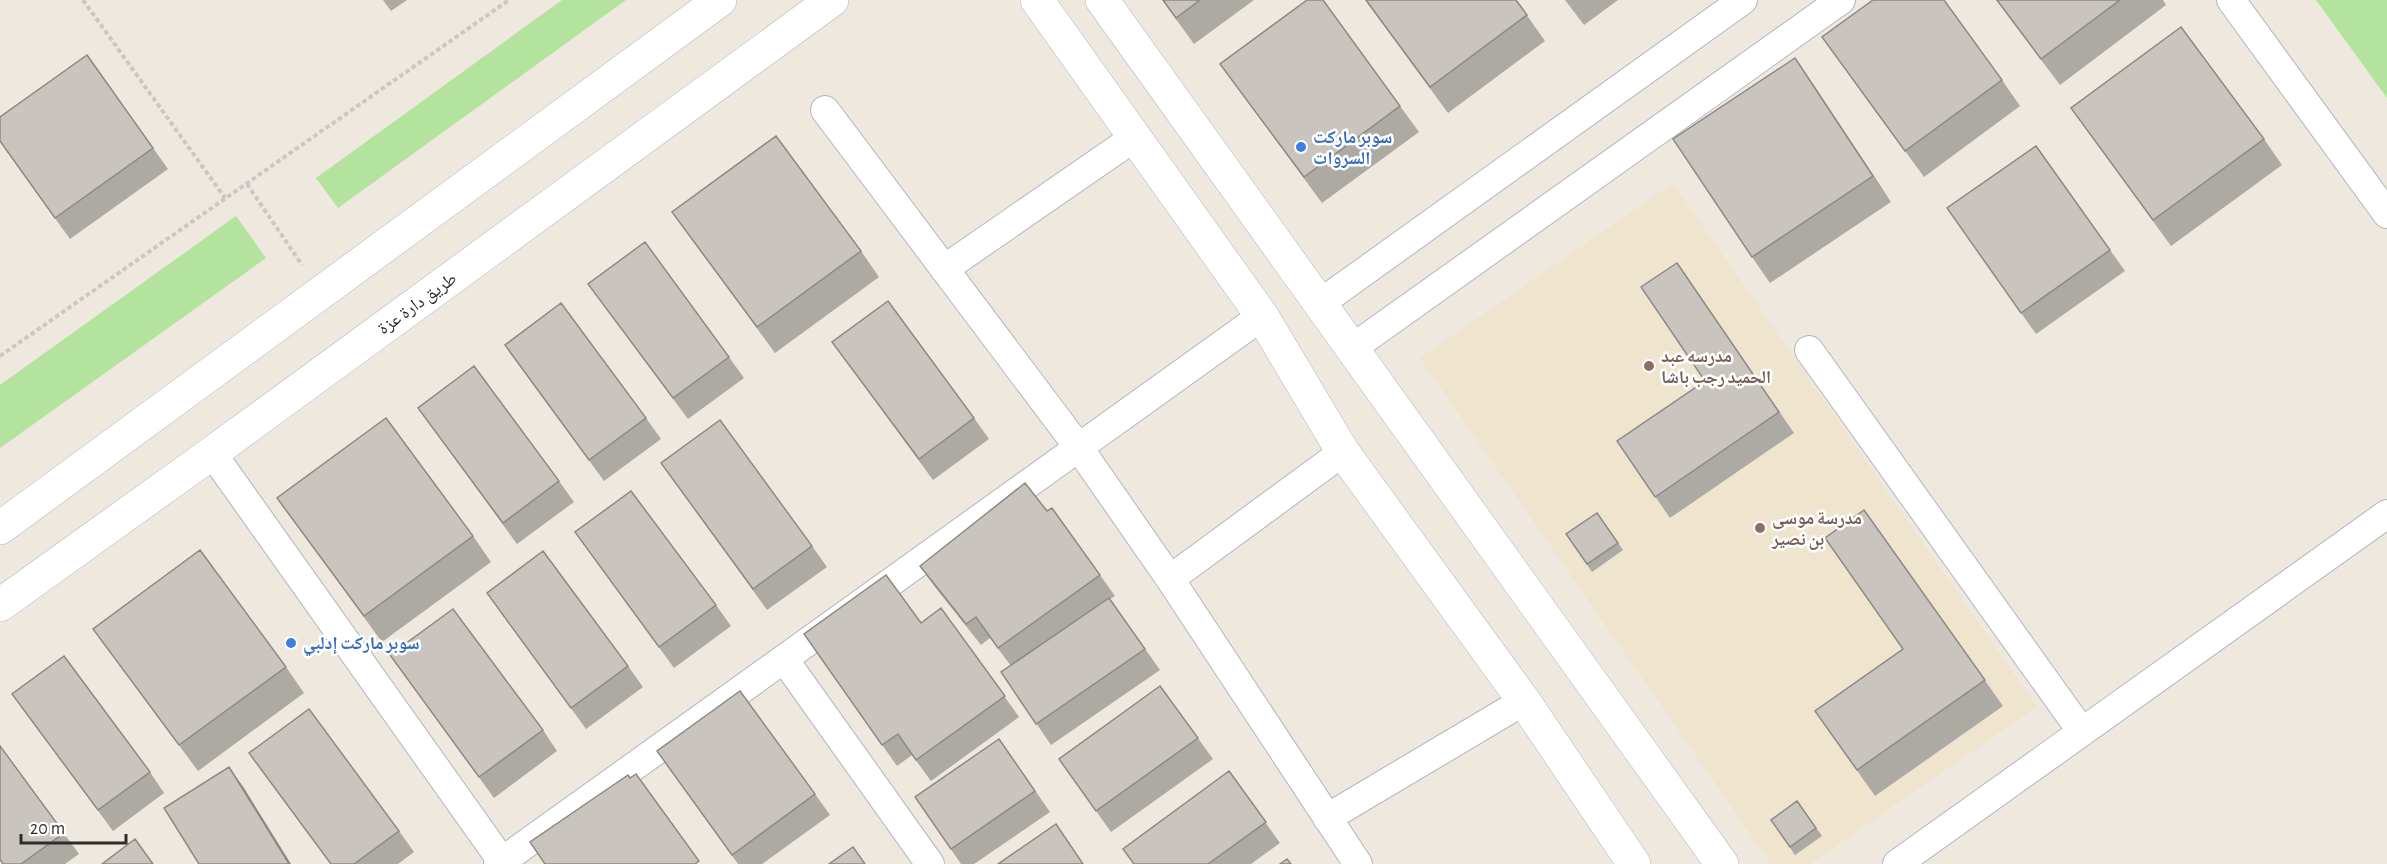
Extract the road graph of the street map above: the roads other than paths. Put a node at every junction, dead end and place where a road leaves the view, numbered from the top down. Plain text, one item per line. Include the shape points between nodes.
1 (720, 0) edge
2 (832, 0) edge
3 (1037, 0) edge
4 (1102, 0) edge
5 (1743, 0) edge
6 (1840, 0) edge
7 (2231, 0) edge
8 (825, 111) dead end
9 (1135, 137) junction
10 (2387, 214) edge
11 (944, 269) junction
12 (1319, 304) junction
13 (1263, 316) junction
14 (1351, 349) junction
15 (1809, 350) dead end
16 (1079, 448) junction
17 (1343, 452) junction
18 (212, 453) junction
19 (2387, 514) edge
20 (0, 528) edge
21 (1170, 579) junction
22 (0, 605) edge
23 (784, 659) junction
24 (1524, 701) junction
25 (2082, 732) junction
26 (1327, 818) junction
27 (501, 863) edge
28 (930, 864) edge
29 (1358, 864) edge
30 (1634, 864) edge
31 (1722, 864) edge
32 (1897, 864) edge

1 - 20 street
2 - 18 street, طريق دارة عزة
3 - 9 street
4 - 12 street
5 - 12 street
6 - 14 street
7 - 10 street
8 - 11 street
9 - 11 street
9 - 13 street
11 - 16 street
12 - 14 street
13 - 16 street
13 - 17 street
14 - 31 street
15 - 25 street
16 - 21 street
16 - 23 street
17 - 21 street
17 - 24 street
18 - 22 street, طريق دارة عزة
18 - 27 street
19 - 25 street
21 - 26 street
23 - 27 street
23 - 28 street
24 - 26 street
24 - 30 street
25 - 32 street
26 - 29 street

